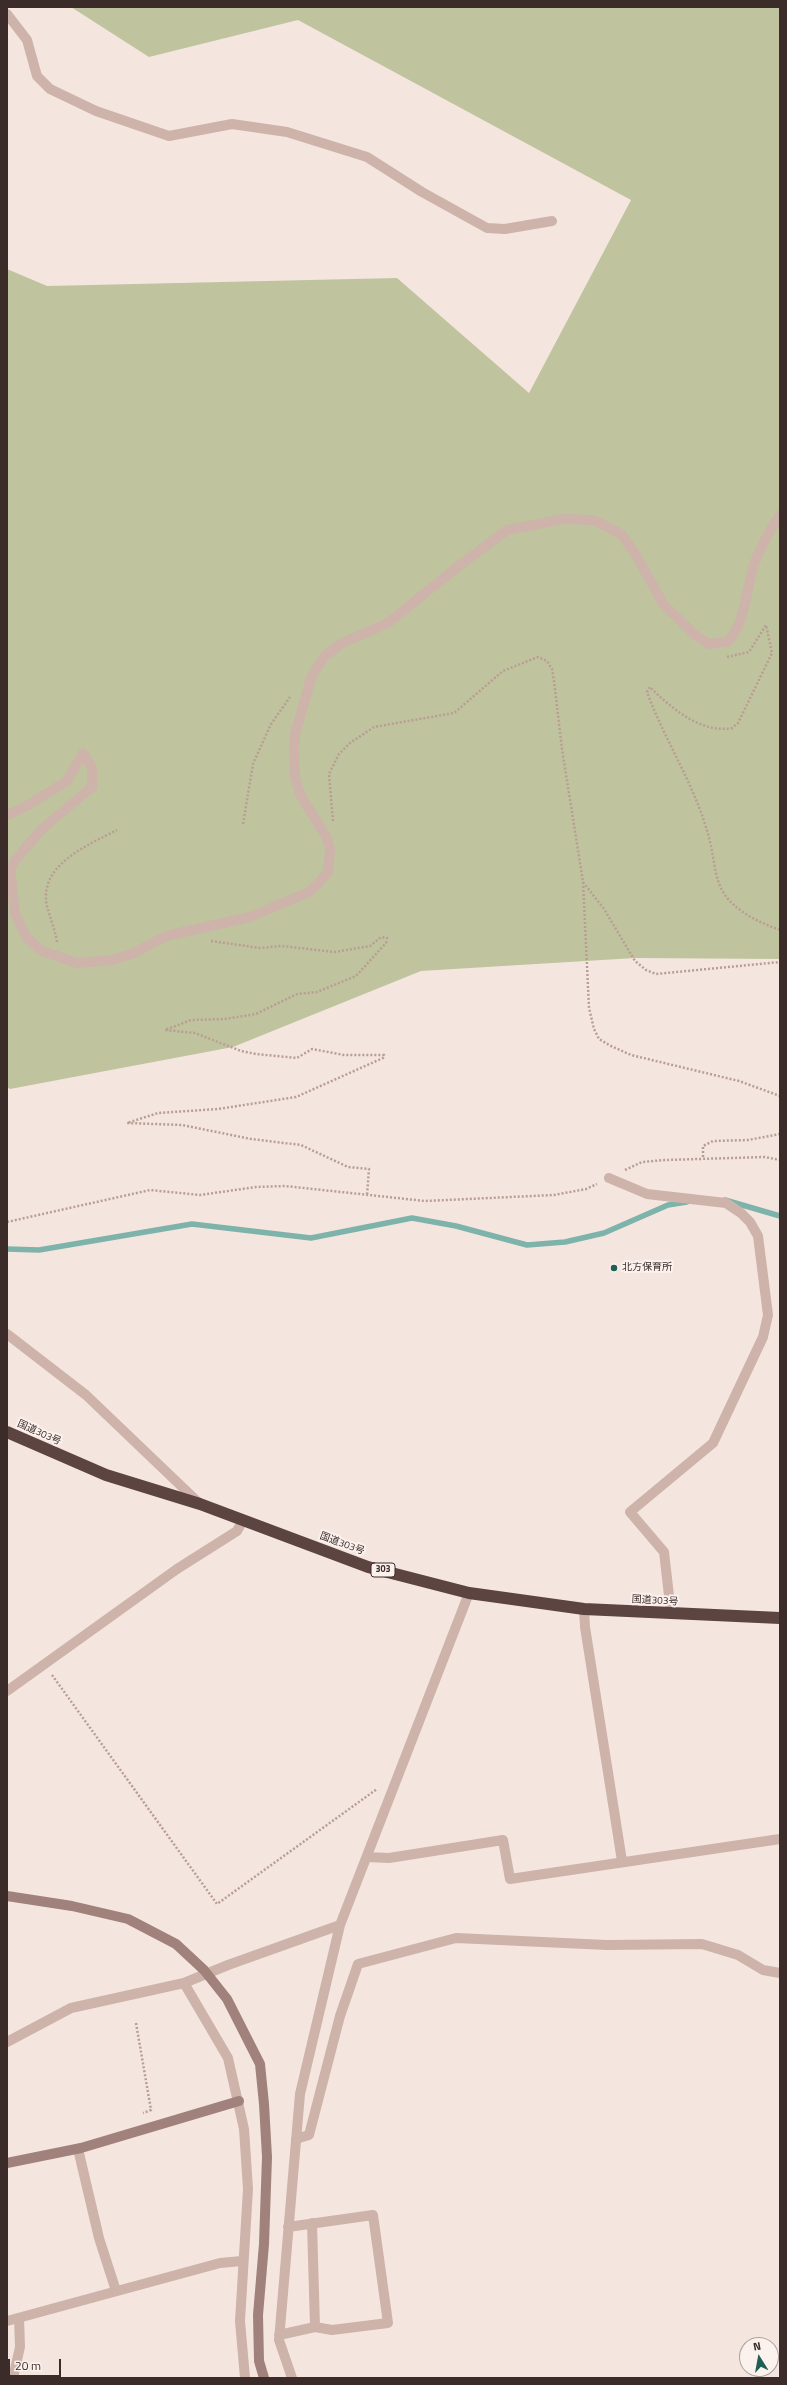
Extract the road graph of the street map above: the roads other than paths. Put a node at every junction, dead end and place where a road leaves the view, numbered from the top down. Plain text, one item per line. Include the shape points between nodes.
1 (7, 14) edge
2 (552, 221) dead end
3 (780, 516) edge
4 (7, 815) edge
5 (609, 1178) road end
6 (7, 1334) edge
7 (7, 1432) edge
8 (200, 1504) junction
9 (243, 1520) junction
10 (470, 1593) junction
11 (584, 1609) junction
12 (671, 1613) junction
13 (780, 1618) edge
14 (7, 1691) edge
15 (780, 1839) edge
16 (367, 1857) junction
17 (622, 1861) junction
18 (7, 1896) edge
19 (340, 1926) junction
20 (780, 1973) edge
21 (188, 1982) junction
22 (7, 2042) edge
23 (239, 2101) junction
24 (296, 2139) junction
25 (78, 2149) junction
26 (7, 2163) edge
27 (312, 2223) junction
28 (288, 2227) junction
29 (242, 2261) junction
30 (116, 2291) junction
31 (19, 2318) junction
32 (7, 2321) edge
33 (315, 2327) junction
34 (279, 2334) junction
35 (13, 2378) edge
36 (245, 2378) edge
37 (264, 2378) edge
38 (292, 2378) edge

1 - 2 street via 27,40 37,76 50,89 96,111 169,136 232,124 287,132 367,157 422,192 487,228 505,229
3 - 4 street via 768,533 756,561 738,629 727,642 709,644 695,635 664,604 621,534 594,520 563,518 507,530 388,624 342,642 325,656 312,675 294,749 295,778 301,796 327,838 330,849 328,872 309,892 250,917 166,936 134,953 112,960 77,963 42,951 26,937 16,913 10,869 42,829 92,787 92,768 83,754 67,781
5 - 12 street via 647,1194 726,1203 750,1222 758,1236 768,1315 763,1337 713,1443 630,1512 664,1552
6 - 8 street via 86,1395
7 - 8 highway, 国道303号 / 303 via 106,1475
8 - 9 highway, 国道303号 / 303
9 - 10 highway, 国道303号 / 303 via 368,1566
9 - 14 street via 237,1531 177,1569
10 - 11 highway, 国道303号 / 303
10 - 16 street
11 - 12 highway, 国道303号 / 303
11 - 17 street
12 - 13 highway, 国道303号 / 303
15 - 17 street
16 - 17 street via 389,1858 503,1840 510,1879
16 - 19 street
18 - 37 street via 72,1906 128,1919 176,1944 204,1970 227,1999 260,2064 264,2104 267,2157 258,2315 259,2361
19 - 21 street via 228,1965
19 - 24 street via 300,2094
20 - 24 street via 763,1970 738,1955 702,1944 607,1945 456,1938 358,1964 330,2053 309,2135
21 - 22 street via 71,2008
21 - 23 street via 228,2058
23 - 25 street
23 - 29 street via 244,2129 248,2190
24 - 28 street
25 - 26 street
25 - 30 street via 99,2238
27 - 28 street
27 - 33 street
27 - 33 street via 373,2215 388,2323 332,2330
28 - 34 street
29 - 30 street via 220,2263
29 - 36 street via 240,2321
30 - 31 street
31 - 32 street
31 - 35 street via 20,2347
33 - 34 street
34 - 38 street

